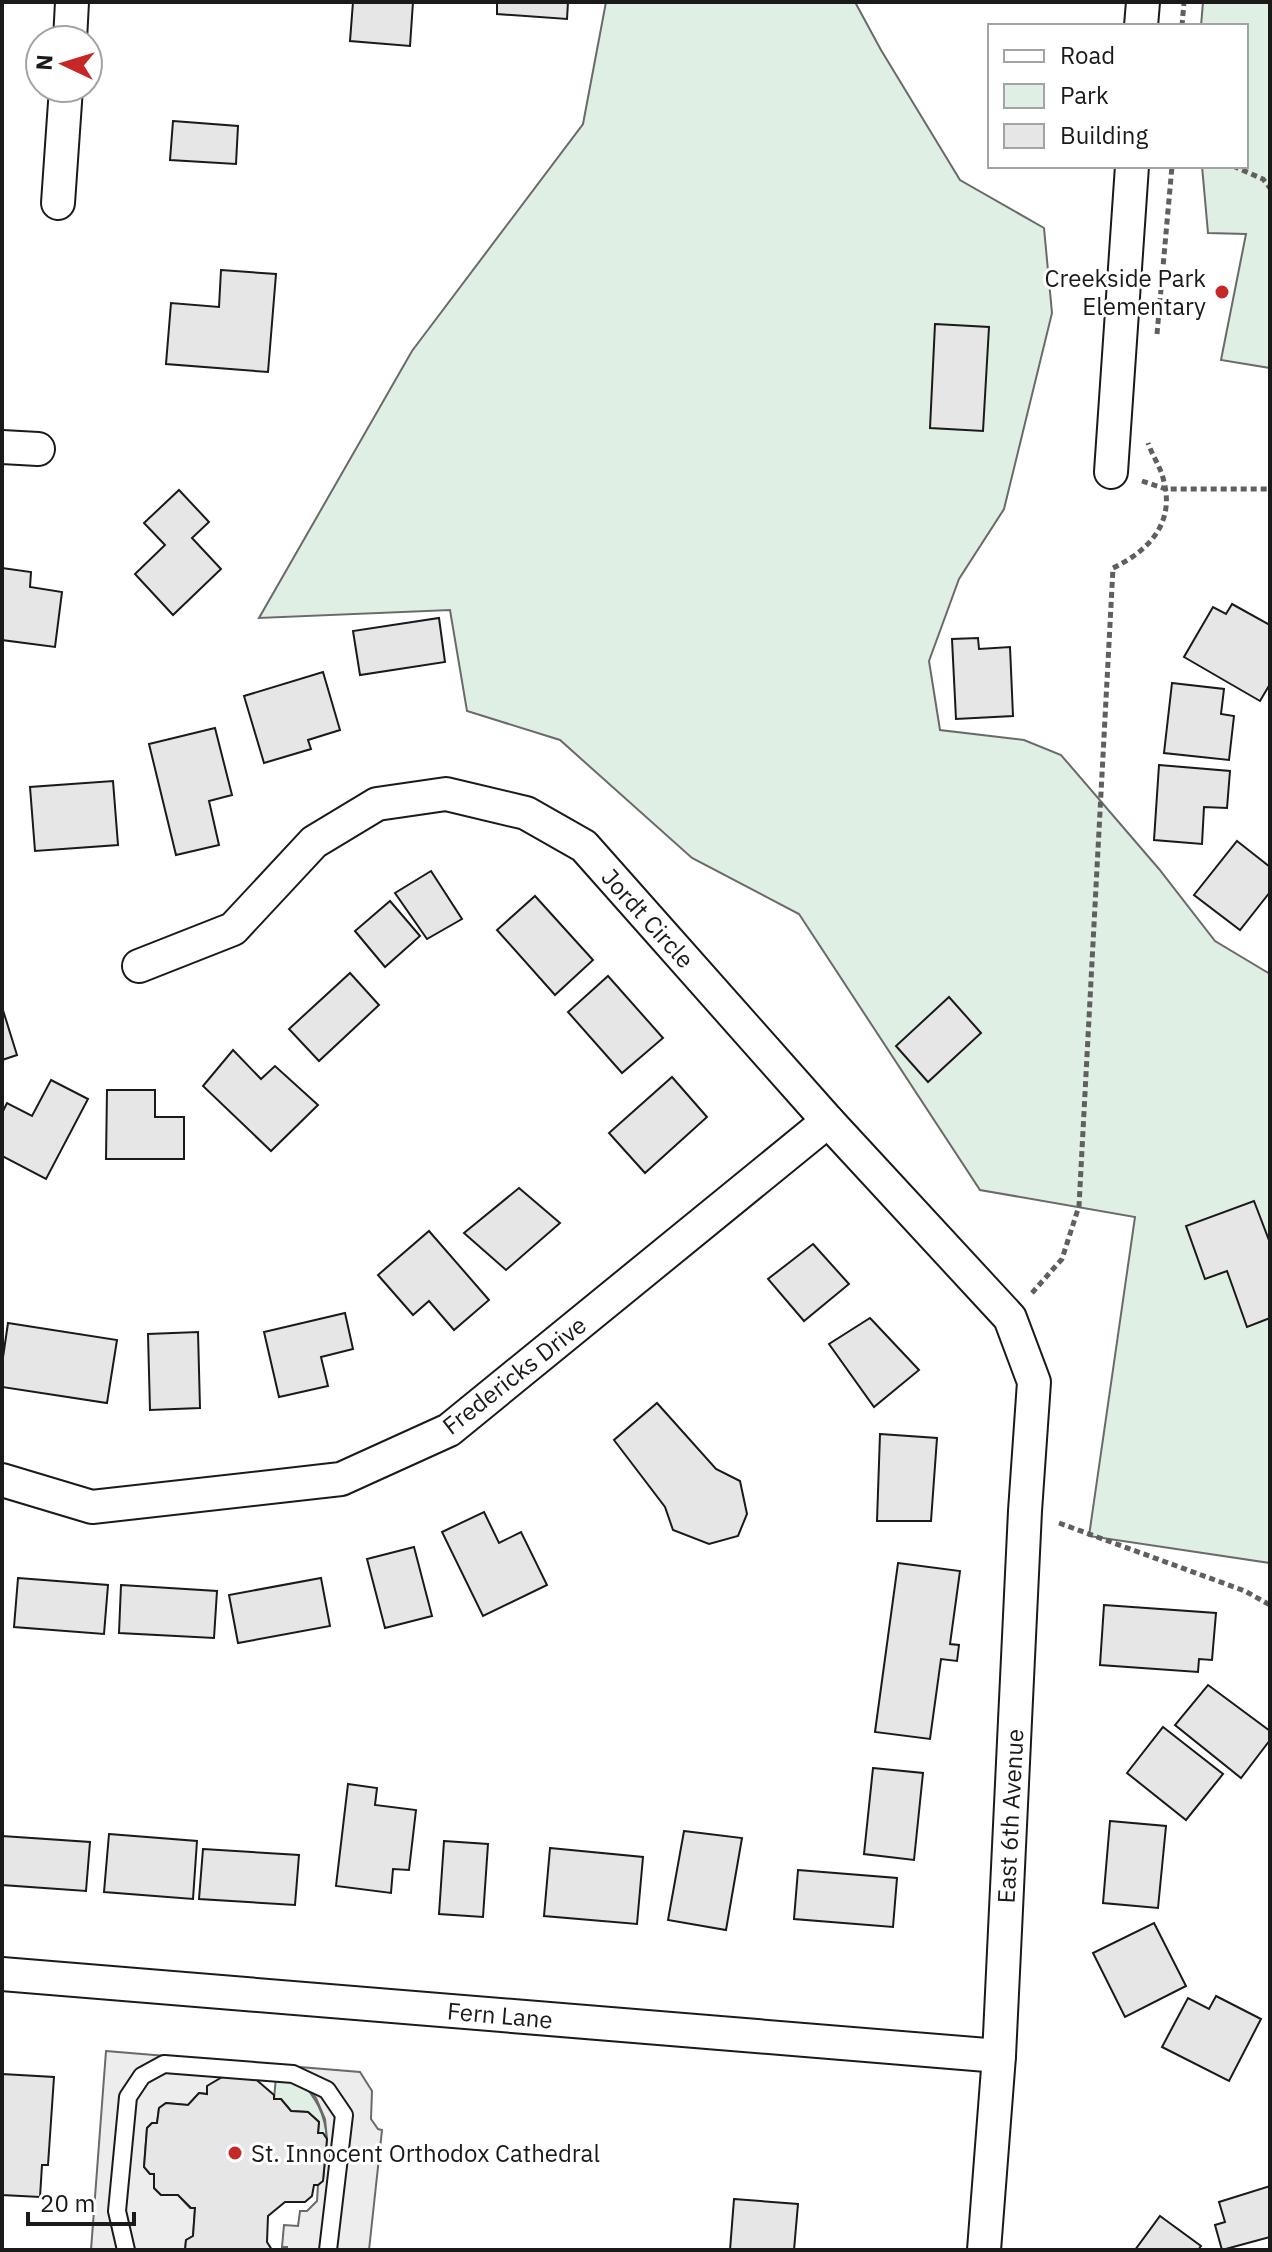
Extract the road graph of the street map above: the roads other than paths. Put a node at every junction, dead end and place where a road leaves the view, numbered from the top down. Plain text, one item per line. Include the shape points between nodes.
1 (72, 2) edge
2 (1143, 2) edge
3 (71, 24) edge
4 (1141, 24) edge
5 (65, 104) edge
6 (1132, 168) edge
7 (58, 203) dead end
8 (2, 447) edge
9 (38, 449) dead end
10 (1111, 472) road end
11 (139, 966) dead end
12 (828, 1121) junction
13 (1034, 1382) joint
14 (2, 1480) edge
15 (2, 1974) edge
16 (999, 2056) junction
17 (126, 2250) edge
18 (328, 2250) edge
19 (984, 2250) edge

1 - 3 street
2 - 4 street
5 - 7 street
6 - 10 street
8 - 9 street
11 - 12 street, Jordt Circle via 233,929 314,842 377,804 446,794 526,813 584,846
12 - 13 street, Jordt Circle via 1010,1318
12 - 14 street, Fredericks Drive via 449,1430 341,1479 92,1507
13 - 16 street, East 6th Avenue
15 - 16 street, Fern Lane
16 - 19 street, East 6th Avenue
17 - 18 lane via 117,2211 128,2097 142,2076 164,2064 293,2074 327,2090 344,2115

